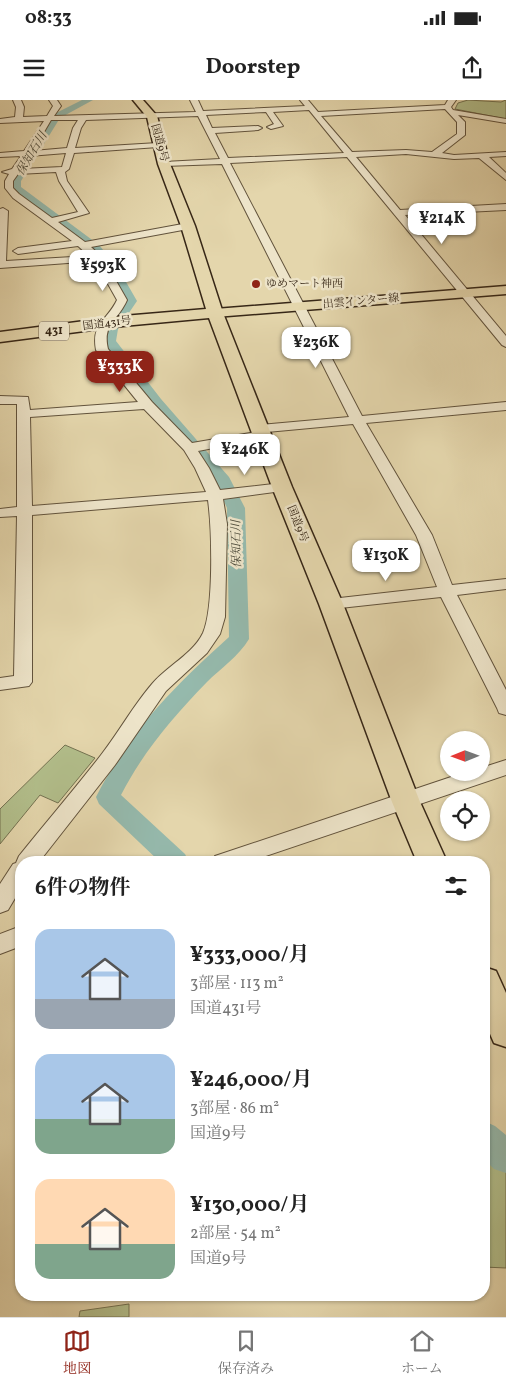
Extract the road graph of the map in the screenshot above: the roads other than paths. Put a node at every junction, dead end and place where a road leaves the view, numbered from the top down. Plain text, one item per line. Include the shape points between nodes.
1 (17, 100) edge
2 (53, 100) edge
3 (138, 100) edge
4 (194, 100) edge
5 (304, 100) edge
6 (452, 100) edge
7 (9, 101) edge
8 (448, 109) junction
9 (268, 110) junction
10 (313, 111) junction
11 (200, 113) junction
12 (152, 116) junction
13 (48, 118) junction
14 (83, 118) junction
15 (19, 119) junction
16 (0, 121) edge
17 (506, 121) edge
18 (271, 127) dead end
19 (258, 128) dead end
20 (210, 131) junction
21 (70, 150) junction
22 (28, 152) junction
23 (506, 154) edge
24 (0, 155) edge
25 (161, 155) junction
26 (349, 155) junction
27 (434, 155) junction
28 (482, 156) junction
29 (226, 160) junction
30 (60, 170) junction
31 (0, 172) edge
32 (15, 172) junction
33 (506, 177) edge
34 (506, 207) edge
35 (13, 209) edge
36 (399, 213) junction
37 (52, 221) junction
38 (188, 226) junction
39 (82, 244) junction
40 (3, 252) junction
41 (98, 258) junction
42 (0, 265) edge
43 (506, 290) edge
44 (466, 293) junction
45 (299, 307) junction
46 (215, 313) junction
47 (112, 323) junction
48 (0, 338) edge
49 (506, 342) edge
50 (0, 400) edge
51 (147, 405) junction
52 (506, 406) edge
53 (23, 414) junction
54 (357, 419) junction
55 (261, 432) junction
56 (189, 448) junction
57 (282, 487) junction
58 (215, 496) junction
59 (25, 511) junction
60 (0, 513) edge
61 (506, 584) edge
62 (446, 590) junction
63 (331, 604) junction
64 (0, 684) edge
65 (506, 708) edge
66 (506, 767) edge
67 (406, 802) junction
68 (32, 856) edge
69 (241, 856) edge
70 (429, 856) edge
71 (15, 879) edge
72 (0, 903) edge
73 (15, 938) edge
74 (0, 944) edge
75 (490, 995) edge
76 (506, 1030) edge

1 - 7 street
1 - 15 street
2 - 13 street via 57,106
3 - 12 highway, 国道9号
4 - 11 street
5 - 10 street
6 - 8 street
8 - 10 street
8 - 17 street
8 - 27 street via 461,122 461,135
9 - 10 street
9 - 11 street
9 - 18 street via 279,126
10 - 26 street
11 - 12 street
11 - 20 street
12 - 14 street
12 - 25 highway, 国道9号
13 - 14 street
13 - 15 street
13 - 22 street
14 - 21 street
15 - 16 street
19 - 20 street
20 - 29 street
21 - 22 street
21 - 25 street
21 - 30 street via 65,170
22 - 24 street
22 - 32 street
23 - 28 street
25 - 29 street
25 - 38 highway, 国道9号
26 - 27 street via 406,152
26 - 29 street
26 - 36 street
27 - 28 street
28 - 33 street
29 - 45 street
30 - 32 street
30 - 37 street via 63,181 84,213
31 - 32 street
32 - 35 street via 9,188
34 - 36 street
35 - 37 street
35 - 40 street
36 - 44 street
37 - 39 street
38 - 39 street
38 - 46 highway, 国道9号
39 - 40 street
39 - 41 street
40 - 42 street
41 - 42 street
41 - 47 street via 122,300
43 - 44 main road, 出雲インター線
44 - 45 main road, 出雲インター線
44 - 49 street
45 - 46 main road, 出雲インター線
45 - 54 street
46 - 47 highway, 国道431号 / 431
46 - 55 highway, 国道9号
47 - 48 highway, 国道431号 / 431
47 - 51 street via 99,341 102,350
50 - 53 street via 23,400
51 - 53 street
51 - 56 street
52 - 54 street
53 - 59 street
54 - 55 street
54 - 62 street via 424,535
55 - 56 street
55 - 57 highway, 国道9号
56 - 58 street
57 - 58 street
57 - 63 highway, 国道9号
58 - 59 street
58 - 68 street via 220,524 217,616 211,634 201,649 160,687 108,760
59 - 60 street
59 - 64 street via 23,682
61 - 62 street
62 - 63 street
62 - 65 street
63 - 67 highway, 国道9号
66 - 67 street
67 - 69 street
67 - 70 highway, 国道9号
71 - 72 street
73 - 74 street
75 - 76 highway

